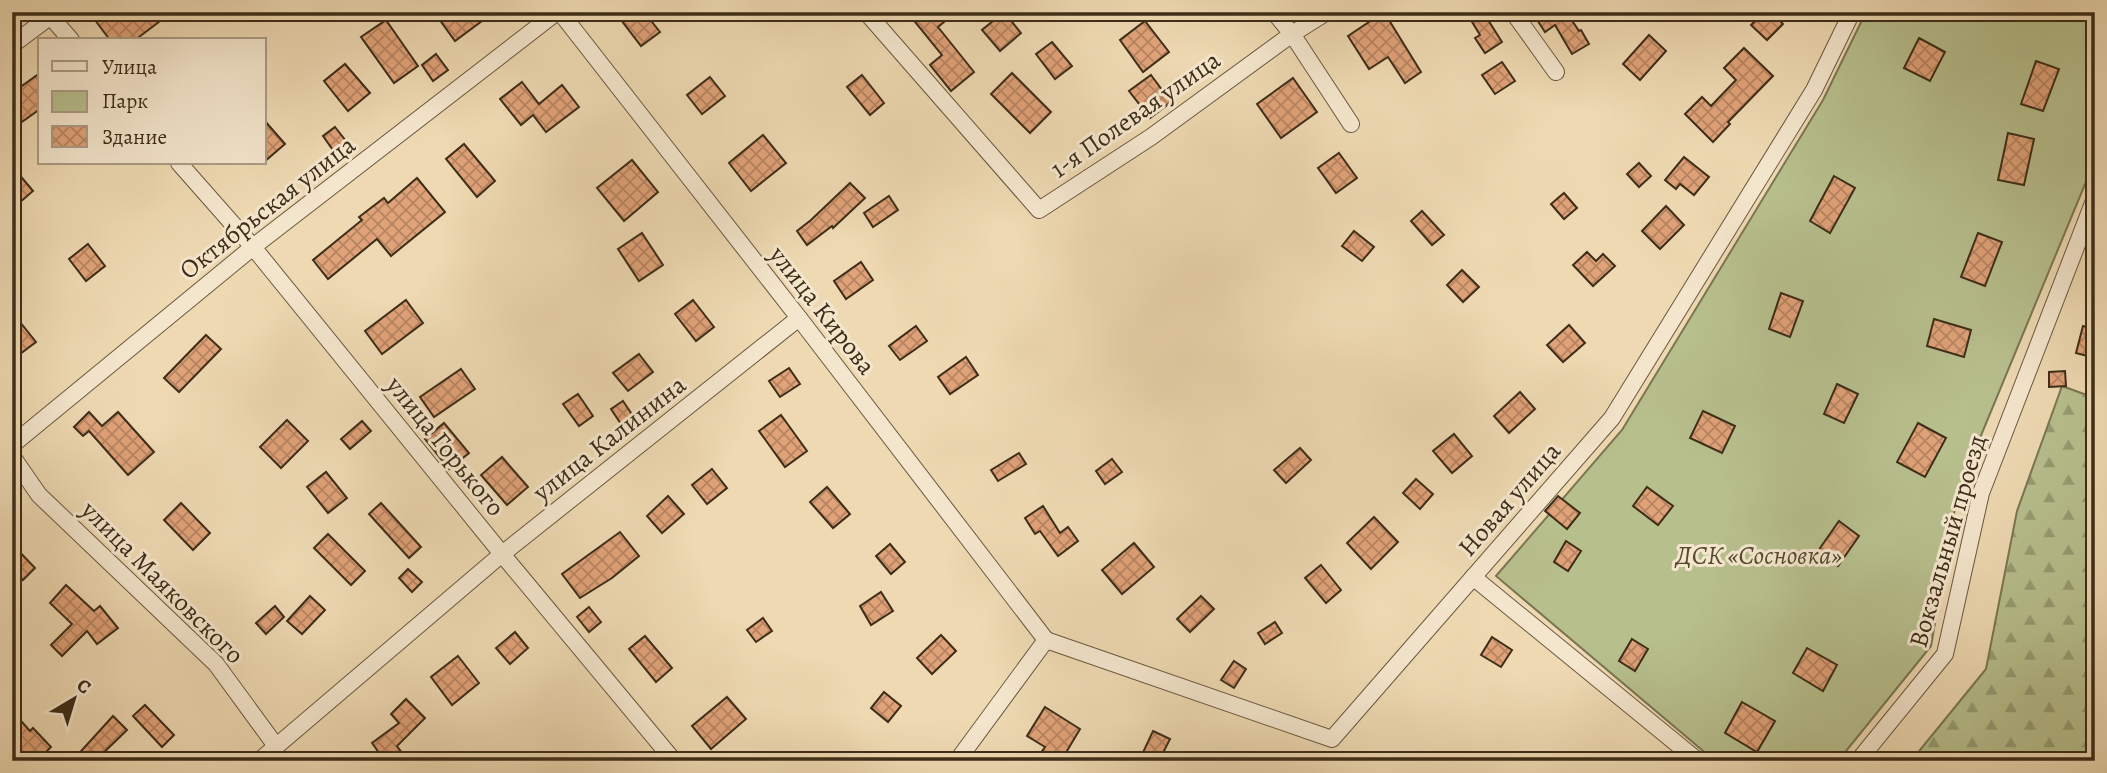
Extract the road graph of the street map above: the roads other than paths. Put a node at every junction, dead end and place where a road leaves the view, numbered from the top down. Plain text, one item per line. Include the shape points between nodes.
1 (558, 12) edge
2 (866, 12) edge
3 (1274, 12) edge
4 (1327, 12) edge
5 (1513, 12) edge
6 (1852, 12) edge
7 (53, 14) edge
8 (1292, 34) junction
9 (70, 38) edge
10 (12, 45) edge
11 (1556, 72) dead end
12 (1352, 124) dead end
13 (180, 164) edge
14 (2095, 198) edge
15 (253, 247) junction
16 (799, 318) junction
17 (12, 445) edge
18 (12, 456) edge
19 (502, 554) junction
20 (1473, 577) junction
21 (1046, 640) junction
22 (276, 746) junction
23 (259, 761) edge
24 (674, 761) edge
25 (957, 761) edge
26 (1698, 761) edge
27 (1858, 761) edge

1 - 15 street, Октябрьская улица
1 - 16 street, улица Кирова
2 - 8 street, 1-я Полевая улица via 1039,210 1151,137
3 - 8 street
4 - 8 street, 1-я Полевая улица
5 - 11 street
6 - 20 street, Новая улица via 1814,90 1612,418
7 - 9 street
7 - 10 street
8 - 12 street
13 - 15 street, улица Горького
14 - 27 street, Вокзальный проезд via 1981,493 1945,654
15 - 17 street, Октябрьская улица
15 - 19 street, улица Горького
16 - 19 street, улица Калинина
16 - 21 street, улица Кирова
18 - 22 street, улица Маяковского via 39,495 216,664
19 - 22 street, улица Калинина
19 - 24 street, улица Горького
20 - 21 street, Новая улица via 1332,739
20 - 26 street
21 - 25 street
22 - 23 street, улица Калинина

